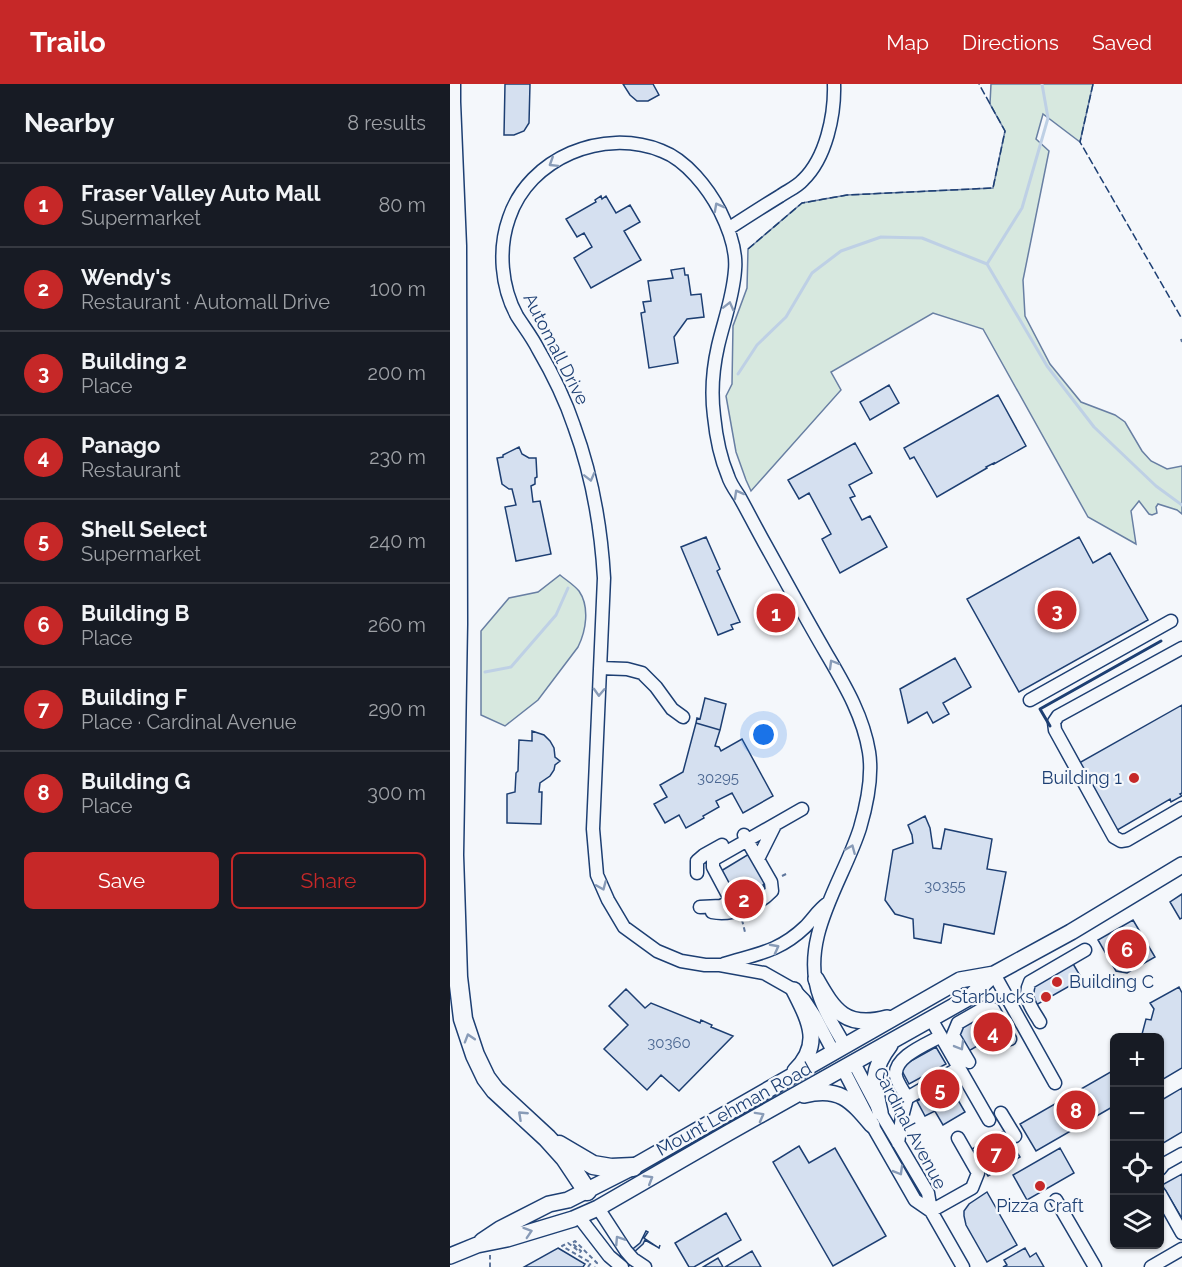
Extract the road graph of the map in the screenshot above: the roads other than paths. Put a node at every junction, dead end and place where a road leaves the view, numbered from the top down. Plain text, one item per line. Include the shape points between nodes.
1 (834, 84) edge
2 (451, 93) edge
3 (450, 132) edge
4 (728, 229) junction
5 (1171, 621) dead end
6 (1182, 648) edge
7 (600, 668) junction
8 (1030, 700) dead end
9 (683, 717) dead end
10 (1180, 814) edge
11 (775, 824) junction
12 (747, 839) junction
13 (758, 859) junction
14 (1182, 865) edge
15 (697, 873) dead end
16 (829, 903) junction
17 (1085, 951) dead end
18 (720, 965) junction
19 (994, 974) junction
20 (816, 979) junction
21 (794, 990) junction
22 (899, 1015) junction
23 (931, 1019) junction
24 (1040, 1022) dead end
25 (941, 1036) junction
26 (1010, 1039) dead end
27 (893, 1041) junction
28 (840, 1050) junction
29 (964, 1065) junction
30 (849, 1066) junction
31 (784, 1082) junction
32 (1054, 1083) dead end
33 (792, 1098) junction
34 (907, 1098) junction
35 (1001, 1113) dead end
36 (876, 1118) junction
37 (989, 1120) dead end
38 (1015, 1136) dead end
39 (547, 1138) junction
40 (958, 1138) dead end
41 (898, 1143) junction
42 (1182, 1154) edge
43 (1164, 1164) edge
44 (633, 1167) junction
45 (587, 1191) junction
46 (1161, 1195) edge
47 (568, 1200) junction
48 (1056, 1200) dead end
49 (598, 1208) junction
50 (931, 1211) junction
51 (579, 1217) junction
52 (1182, 1233) edge
53 (477, 1245) junction
54 (1182, 1249) edge
55 (450, 1256) edge
56 (622, 1267) edge
57 (645, 1267) edge
58 (963, 1267) edge
59 (1095, 1267) edge
60 (1151, 1267) edge

1 - 4 street via 830,125 813,169 801,182
2 - 3 highway
39 -> 2 highway via 486,1078 463,1019 458,977 454,855 457,246
4 -> 7 street, Automall Drive via 714,199 683,165 666,152 624,142 599,144 549,164 517,198 508,219 502,263 506,289 564,401 591,480 604,578
16 -> 4 street, Automall Drive via 859,831 869,790 870,755 849,692 728,477 718,444 713,385 736,262
5 - 8 street
6 - 10 street via 1058,716 1054,722 1054,730 1114,837 1127,840
7 - 9 street via 642,673
7 -> 18 street, Automall Drive via 593,829 597,875 624,927 657,951 681,961
11 - 12 street
11 - 12 street via 802,809 793,805
11 - 13 street
12 - 13 street
12 - 13 street via 712,863 729,902 700,907 714,913 735,912 770,894 772,885
12 - 15 street via 704,855 697,861
14 - 19 main road, Mount Lehman Road
18 -> 16 street, Automall Drive via 782,944
16 - 20 street, Automall Drive via 816,946
17 - 24 street via 1030,982 1027,998
18 - 21 street, Automall Drive via 764,973
19 - 22 main road, Mount Lehman Road via 960,980
19 - 23 main road, Mount Lehman Road via 970,997
19 - 32 street
20 - 22 main road via 837,1011 849,1018 874,1022
20 - 28 street, Automall Drive
21 - 28 street, Automall Drive
21 - 31 main road via 805,1011 812,1044 804,1062
22 - 28 main road, Mount Lehman Road
23 - 25 street
23 - 27 main road, Mount Lehman Road
25 - 29 street
25 - 34 street via 905,1056 897,1066 896,1077
26 -> 29 street via 993,1009 986,1007 958,1023 953,1035
27 - 30 main road, Mount Lehman Road
27 - 36 main road via 876,1070
28 - 30 main road
28 - 31 main road, Mount Lehman Road
29 - 34 street
29 - 37 street
30 - 33 main road, Mount Lehman Road
30 - 36 street, Cardinal Avenue
31 - 44 main road, Mount Lehman Road
33 - 36 main road via 814,1093 837,1094
49 -> 33 main road, Mount Lehman Road
34 - 41 street
35 - 38 street
36 - 41 street, Cardinal Avenue
36 -> 50 street, Cardinal Avenue via 915,1200
39 - 44 highway via 593,1165
39 - 45 highway
40 - 50 street via 978,1173 972,1188
41 - 50 street, Cardinal Avenue via 928,1193
42 - 43 street
44 - 45 main road, Mount Lehman Road
45 - 47 main road, Mount Lehman Road
45 - 49 main road
46 - 52 street
47 - 51 main road
47 - 53 main road, Mount Lehman Road via 549,1204
48 - 59 street
49 - 51 main road, Mount Lehman Road
57 -> 49 street via 626,1251
50 - 58 street, Cardinal Avenue
53 -> 51 main road, Mount Lehman Road
51 - 56 street
53 - 55 main road, Mount Lehman Road
54 - 60 street

